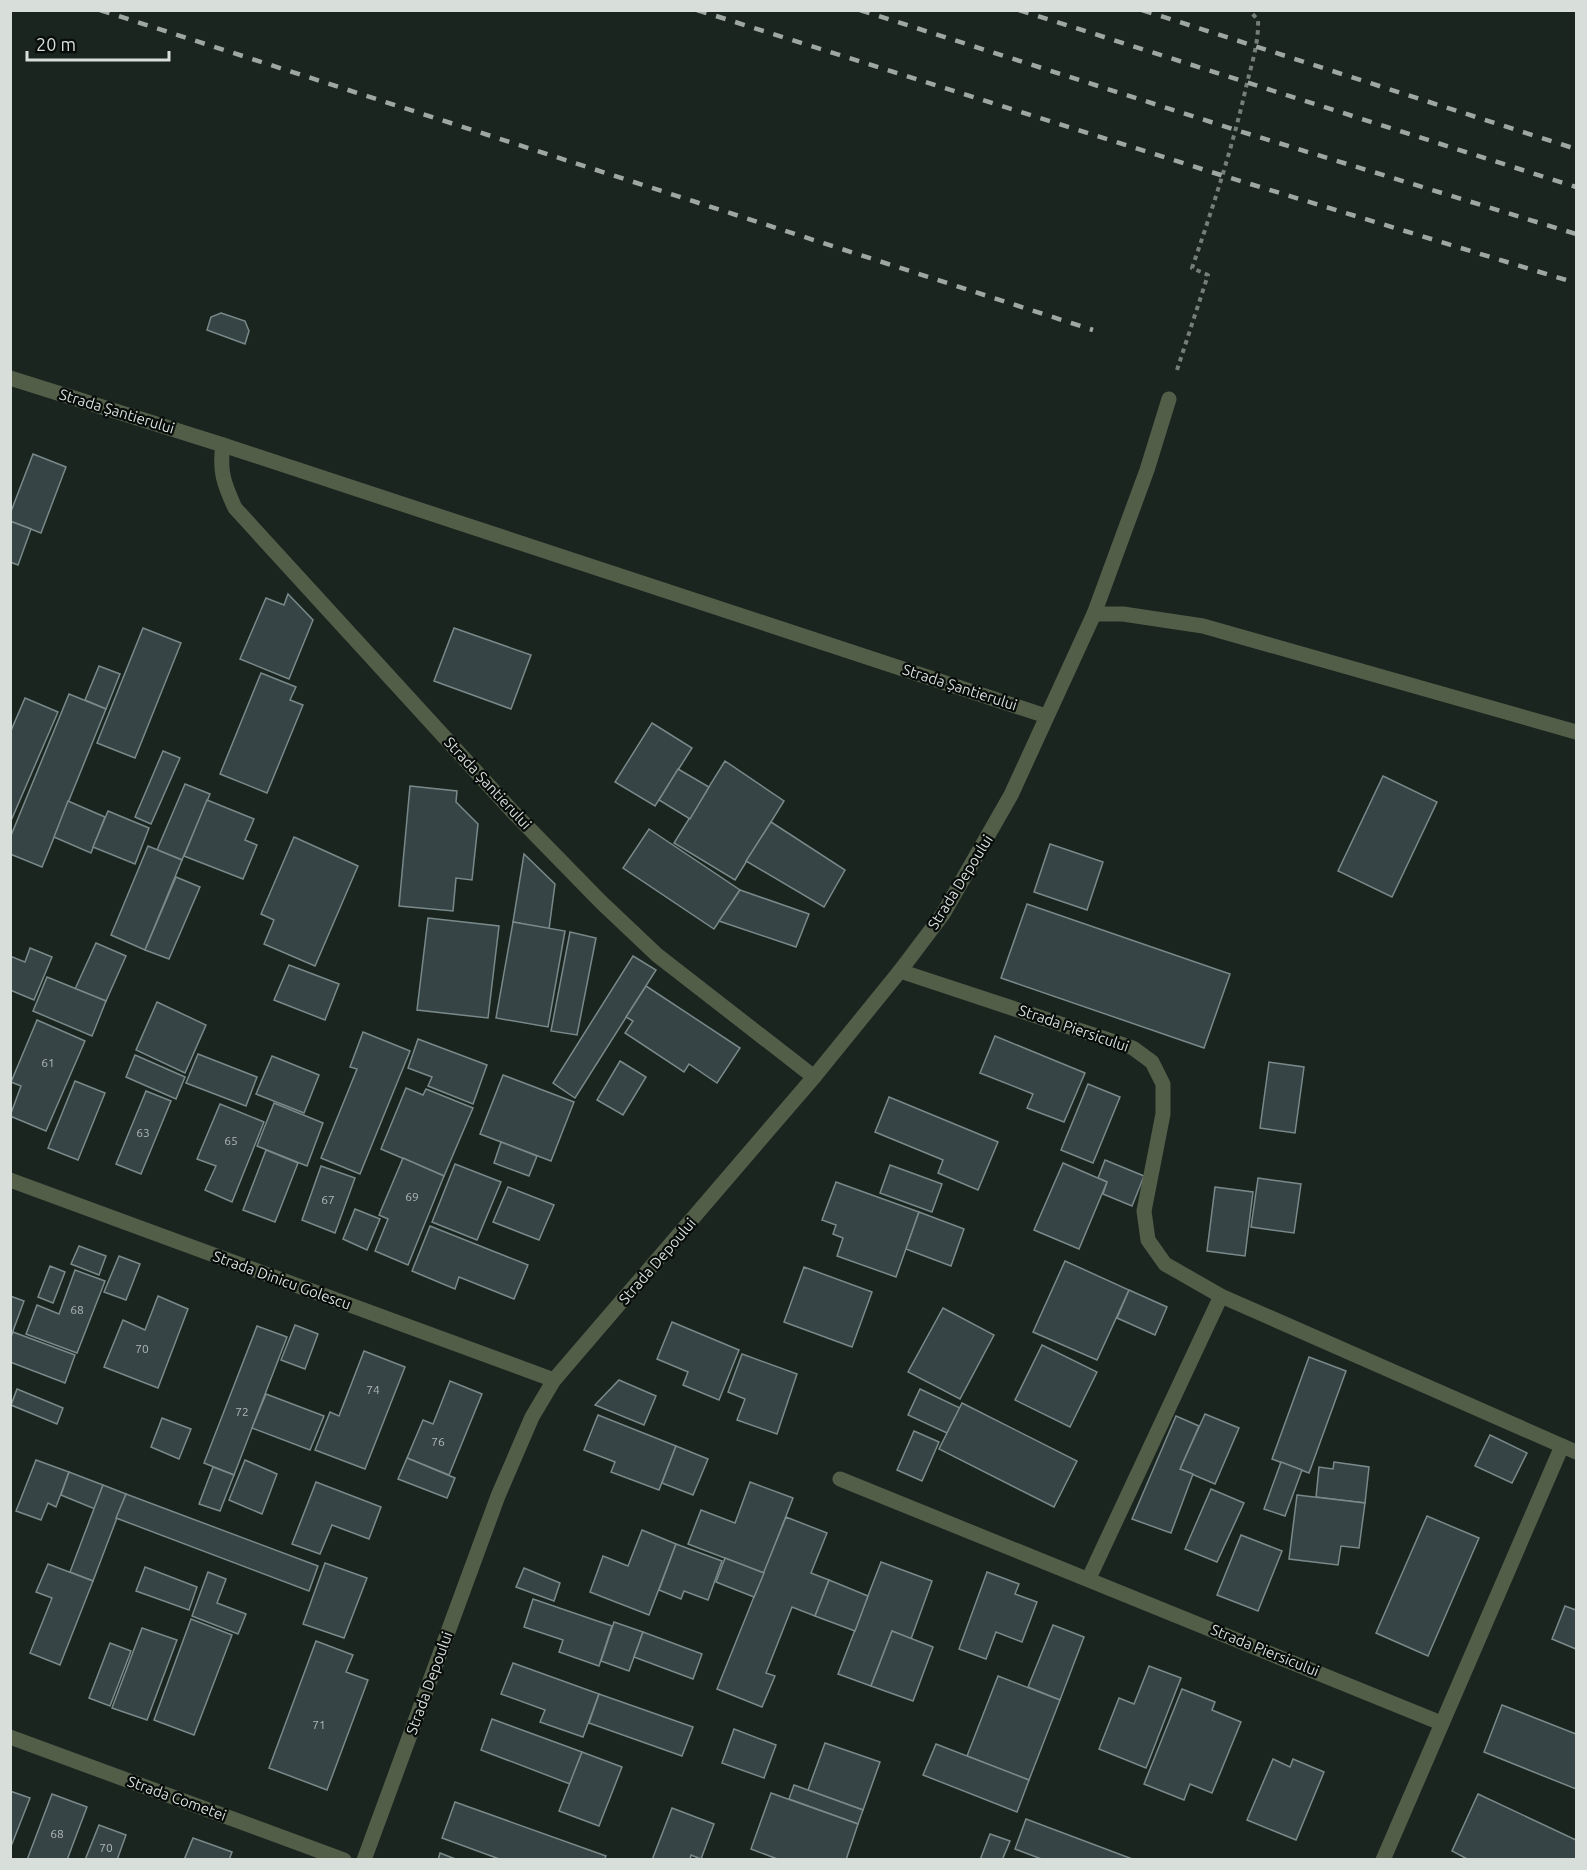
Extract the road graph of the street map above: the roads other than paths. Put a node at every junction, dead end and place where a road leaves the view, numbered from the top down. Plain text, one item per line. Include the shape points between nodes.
1 (10, 378) edge
2 (1169, 399) road end
3 (223, 445) junction
4 (1094, 614) junction
5 (1046, 716) junction
6 (1576, 732) edge
7 (900, 971) junction
8 (814, 1077) junction
9 (10, 1180) edge
10 (1221, 1296) junction
11 (554, 1380) junction
12 (1569, 1449) edge
13 (840, 1479) dead end
14 (1089, 1578) junction
15 (1441, 1723) junction
16 (10, 1737) edge
17 (344, 1860) edge
18 (364, 1860) edge
19 (1383, 1860) edge

1 - 3 street, Strada Șantierului
2 - 4 street, Strada Depoului via 1148,470
3 - 5 street, Strada Șantierului
3 - 8 street, Strada Șantierului via 223,482 235,508 513,812 657,955
4 - 5 street, Strada Depoului
4 - 6 street via 1135,615 1203,626
5 - 7 street, Strada Depoului via 1011,795 972,866 943,914
7 - 8 street, Strada Depoului
7 - 10 street, Strada Piersicului via 1133,1048 1152,1062 1163,1084 1163,1114 1144,1211 1148,1240 1165,1264
8 - 11 street, Strada Depoului
9 - 11 street, Strada Dinicu Golescu
10 - 12 street, Strada Piersicului
10 - 14 street
11 - 18 street, Strada Depoului via 532,1417 498,1496
12 - 15 street, Strada Piersicului
13 - 14 street, Strada Piersicului
14 - 15 street, Strada Piersicului
15 - 19 street, Strada Piersicului
16 - 17 street, Strada Cometei

